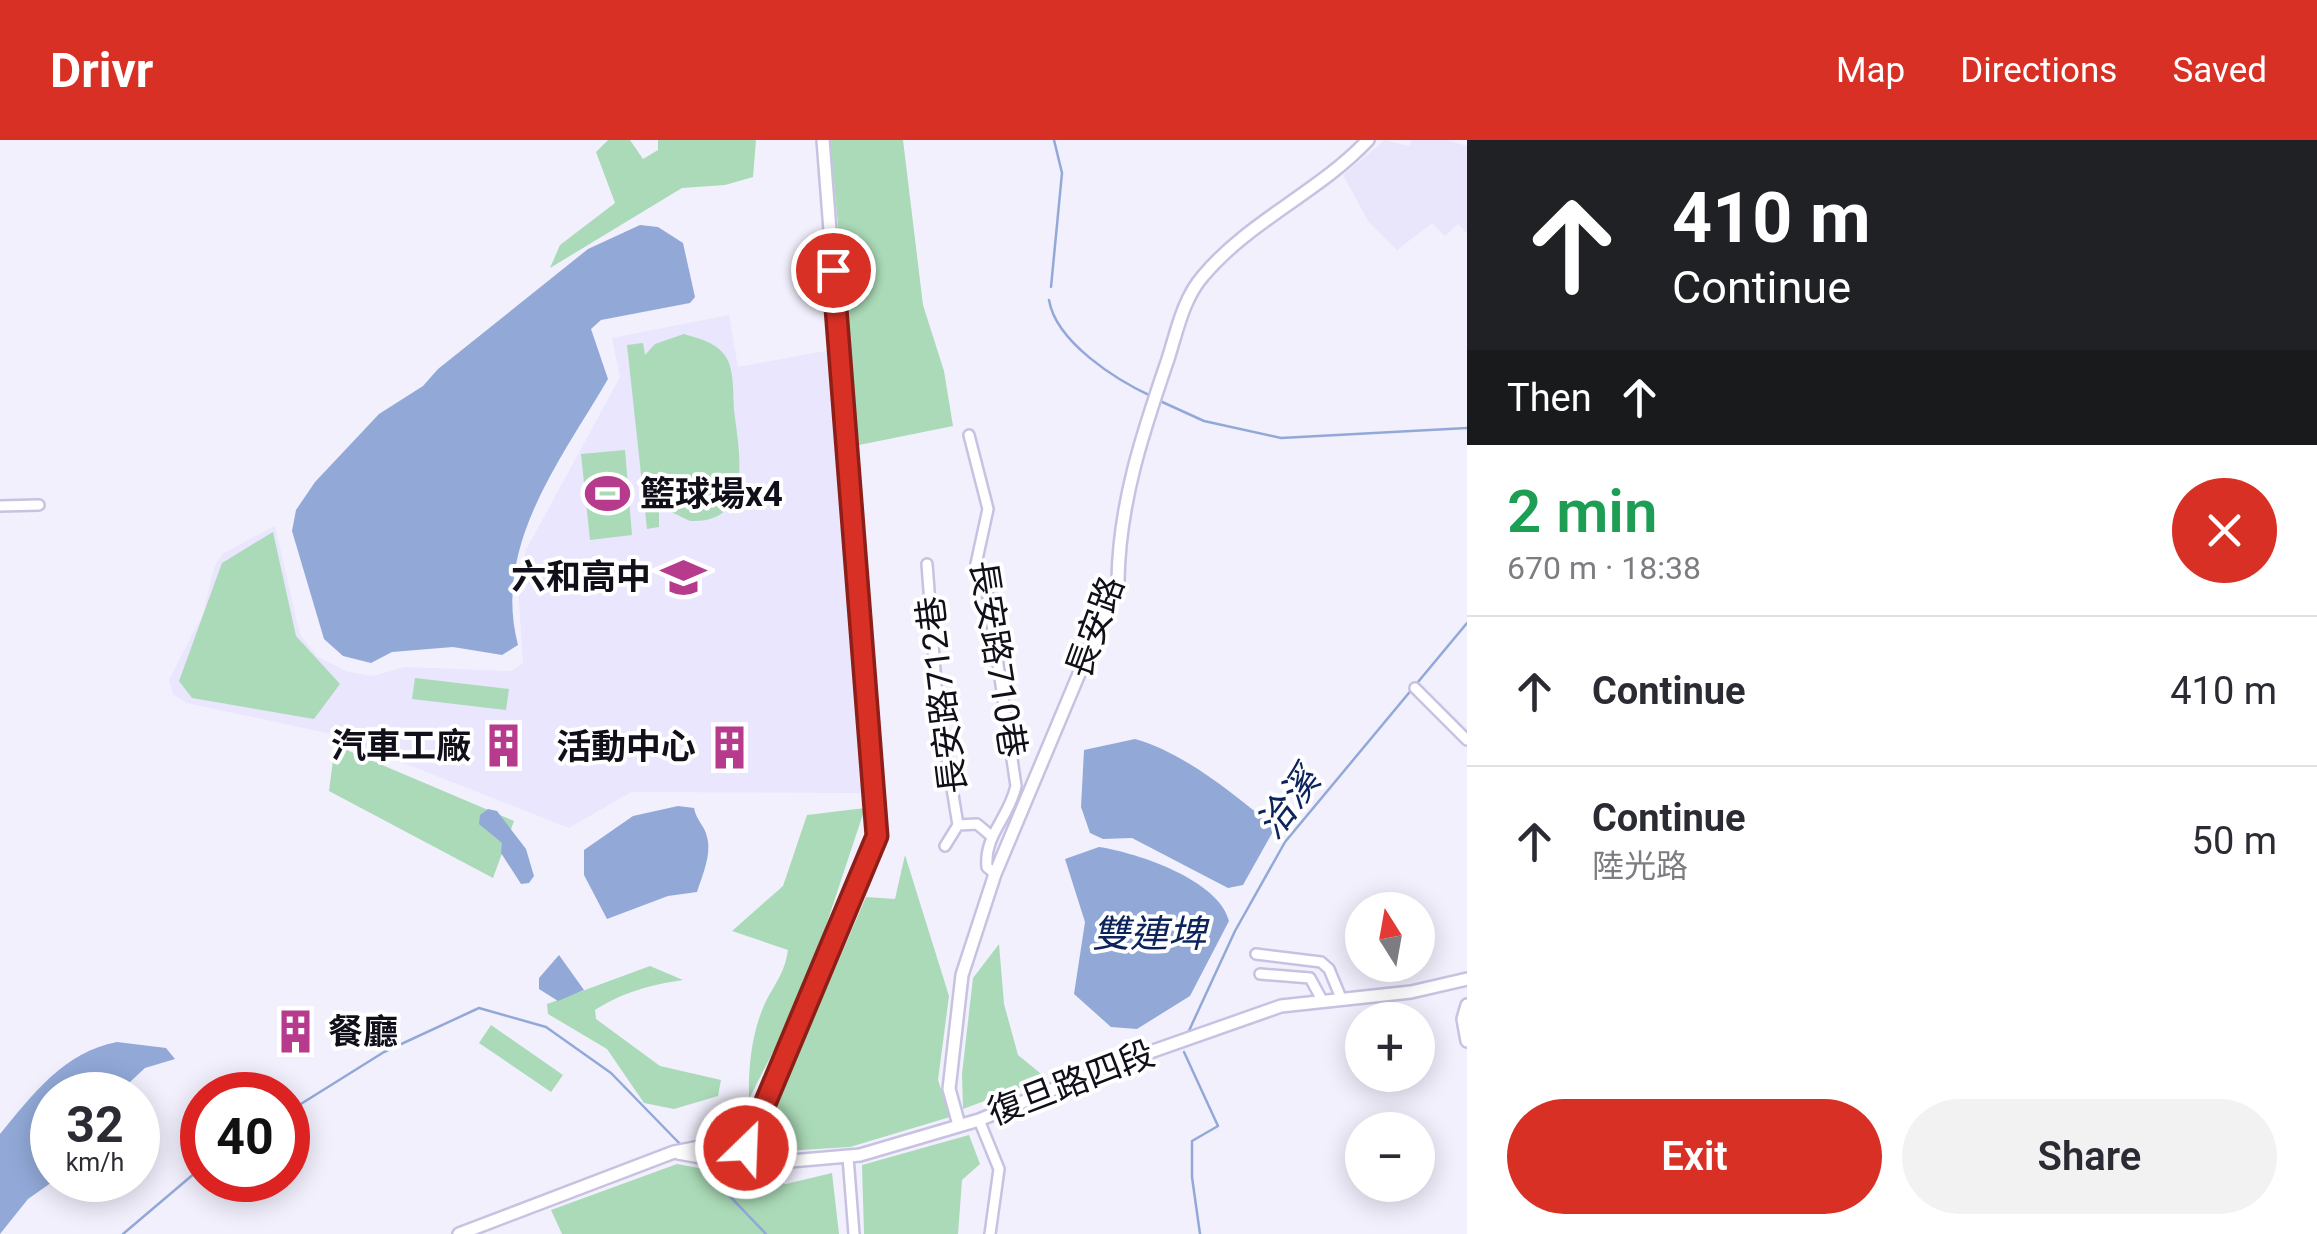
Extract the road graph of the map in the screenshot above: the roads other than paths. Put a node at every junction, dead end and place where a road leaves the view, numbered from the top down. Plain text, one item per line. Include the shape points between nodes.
1 (823, 140) edge
2 (1368, 140) edge
3 (969, 435) dead end
4 (39, 505) dead end
5 (0, 506) edge
6 (927, 564) dead end
7 (1415, 688) dead end
8 (1467, 740) edge
9 (958, 825) junction
10 (990, 835) junction
11 (945, 846) dead end
12 (995, 874) junction
13 (1256, 954) dead end
14 (1260, 974) dead end
15 (1467, 979) edge
16 (1341, 998) junction
17 (1322, 1000) junction
18 (1467, 1004) edge
19 (1467, 1042) edge
20 (979, 1120) junction
21 (959, 1125) junction
22 (746, 1126) junction
23 (674, 1152) junction
24 (848, 1156) junction
25 (763, 1161) junction
26 (459, 1234) edge
27 (854, 1234) edge
28 (990, 1234) edge

1 - 22 street via 877,836 764,1106
2 - 12 street, 長安路 via 1203,276 1186,302 1149,406 1118,532 1118,581
3 - 10 street, 長安路710巷 via 988,509 976,564 987,590 1016,786 1000,828
4 - 5 street
6 - 9 street, 長安路712巷 via 937,696
7 - 8 street
9 - 10 street via 976,824
9 - 11 street
10 - 12 street via 987,868
12 - 21 street, 長安路 via 962,975 949,1088
13 - 16 street via 1321,962
14 - 17 street via 1310,978
15 - 16 street, 復旦路四段
16 - 17 street, 復旦路四段
17 - 20 street, 復旦路四段 via 1280,1006
18 - 19 street
20 - 21 street, 復旦路四段
20 - 28 street via 999,1170
21 - 24 street, 復旦路四段
22 - 23 street via 720,1143
22 - 25 street via 746,1148
23 - 25 street, 復旦路四段 via 718,1163
23 - 26 street
24 - 25 street, 復旦路四段
24 - 27 street

